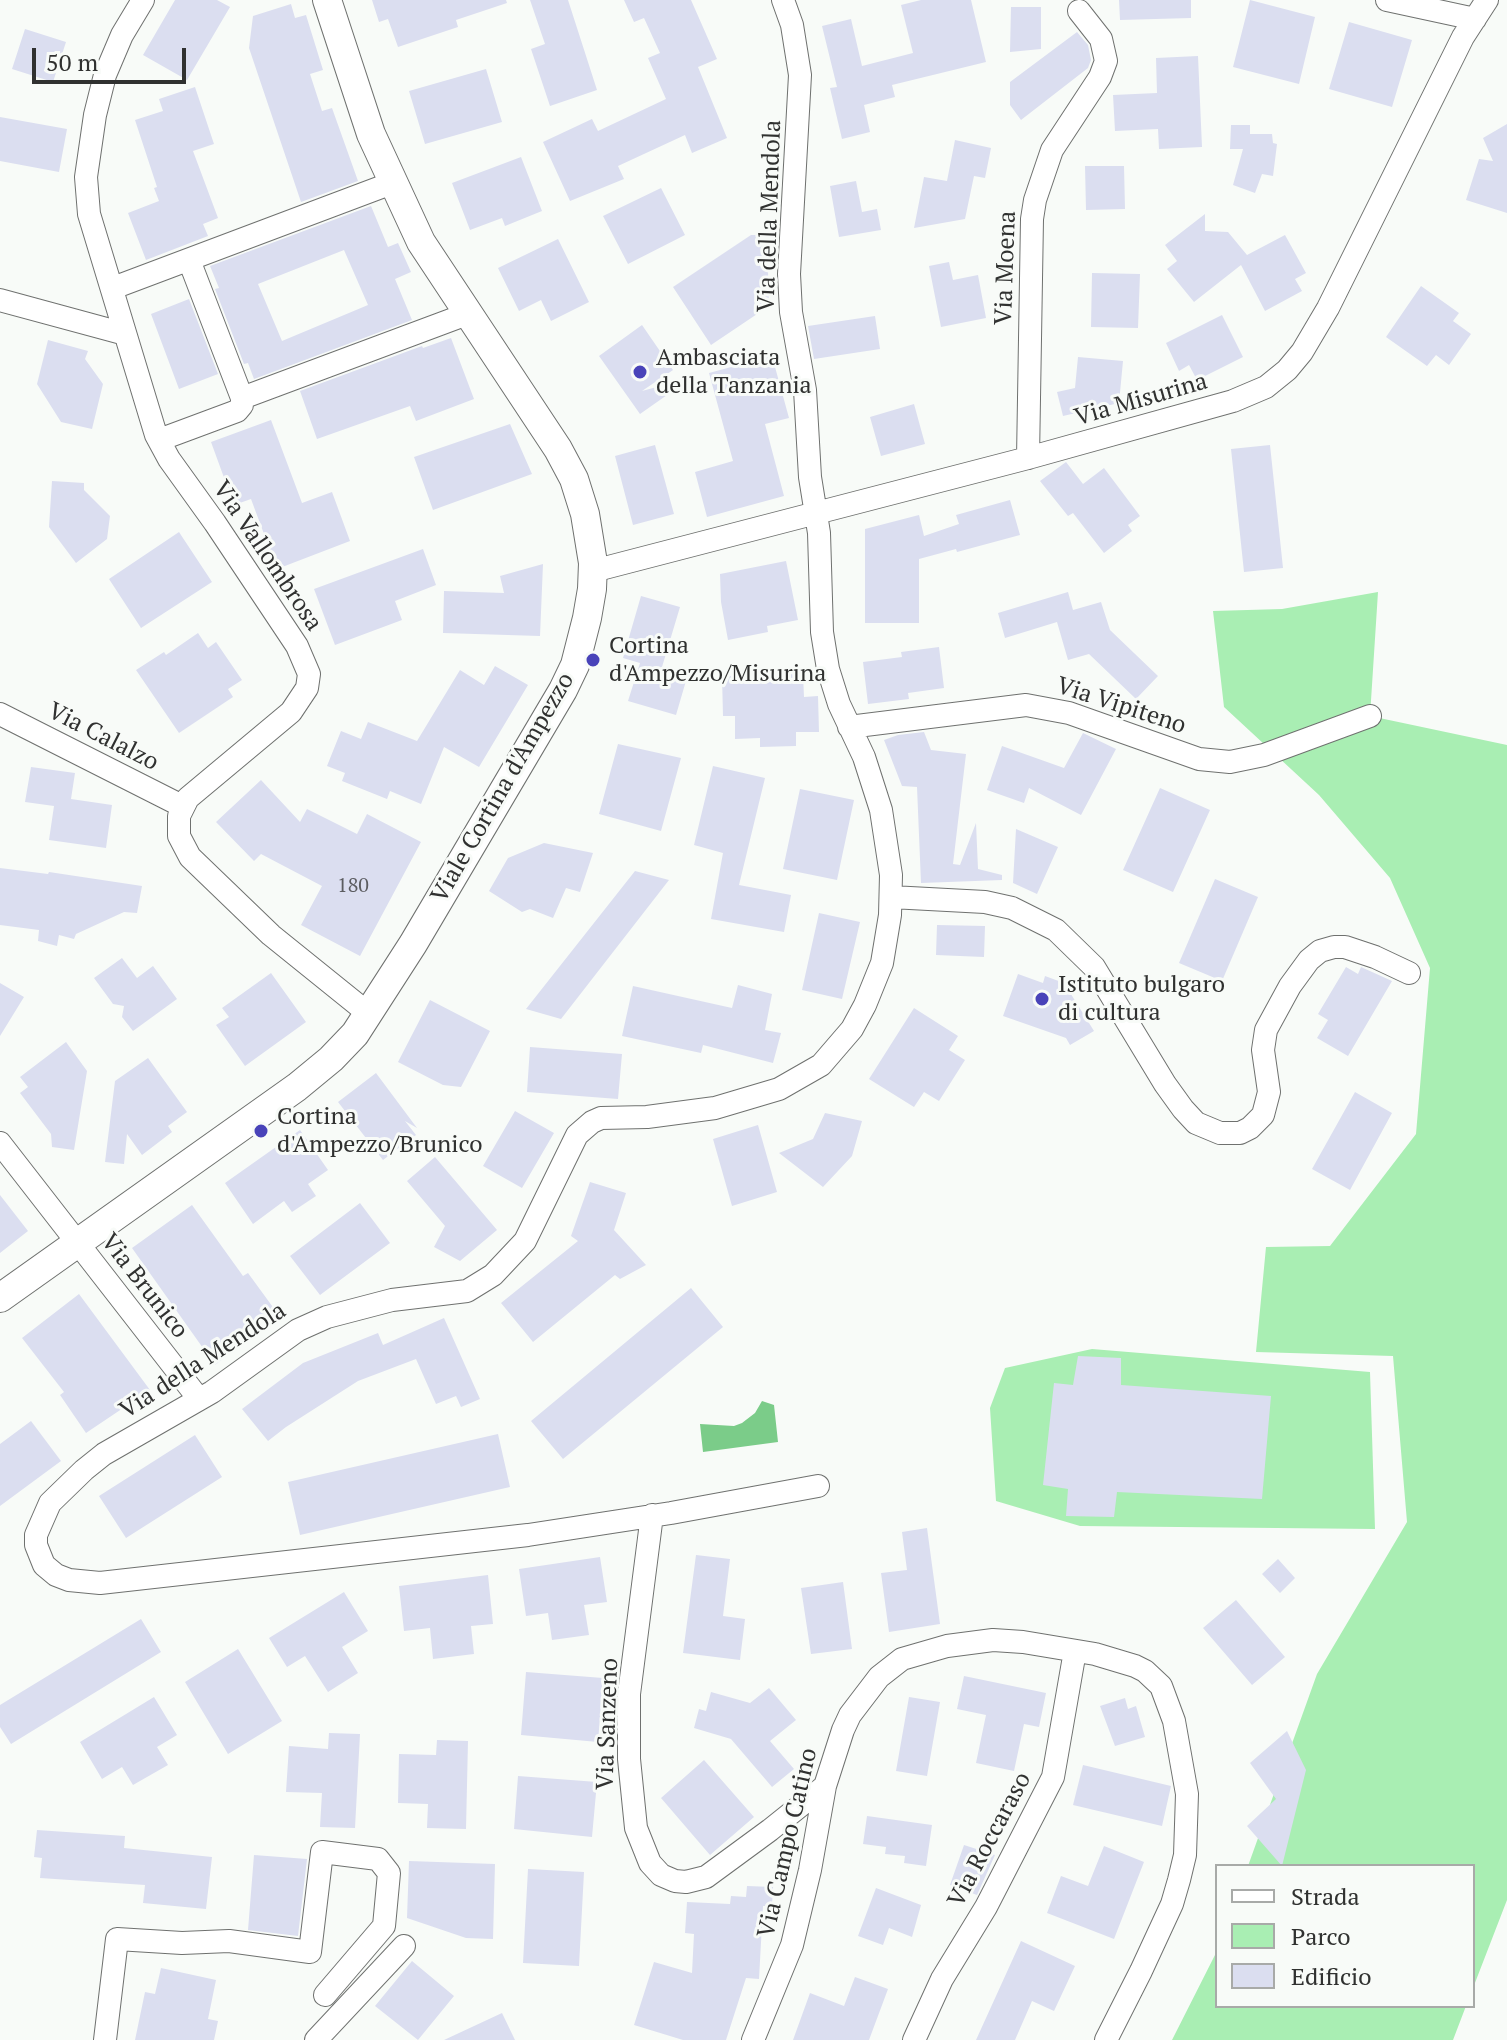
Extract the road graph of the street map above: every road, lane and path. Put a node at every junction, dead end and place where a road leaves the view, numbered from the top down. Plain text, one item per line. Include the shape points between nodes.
1 (143, 0) edge
2 (327, 0) edge
3 (783, 0) edge
4 (1387, 0) edge
5 (1481, 9) edge
6 (1079, 11) dead end
7 (392, 183) junction
8 (189, 260) junction
9 (113, 288) junction
10 (0, 300) edge
11 (467, 314) junction
12 (125, 334) junction
13 (242, 398) junction
14 (159, 440) junction
15 (1028, 458) junction
16 (816, 513) junction
17 (593, 571) junction
18 (0, 714) edge
19 (1370, 716) dead end
20 (849, 727) junction
21 (182, 806) junction
22 (891, 897) junction
23 (1409, 973) dead end
24 (369, 1014) junction
25 (0, 1143) edge
26 (77, 1241) junction
27 (0, 1298) edge
28 (199, 1399) junction
29 (818, 1486) dead end
30 (652, 1515) junction
31 (1075, 1651) junction
32 (825, 1786) junction
33 (404, 1946) dead end
34 (325, 1995) dead end
35 (105, 2040) edge
36 (316, 2040) edge
37 (753, 2040) edge
38 (914, 2040) edge
39 (1106, 2040) edge

1 - 9 street, Via Vallombrosa via 105,75 86,177 89,214
2 - 7 street, Viale Cortina d'Ampezzo
3 - 16 street, Via della Mendola via 800,75 790,285
4 - 5 street
5 - 15 street, Via Misurina via 1328,308 1287,370 1233,401
6 - 15 street, Via Moena via 1101,39 1106,61 1052,150 1035,200
7 - 8 street
7 - 11 street, Viale Cortina d'Ampezzo via 421,242
8 - 9 street
8 - 13 street
9 - 12 street, Via Vallombrosa
10 - 12 street
11 - 13 street
11 - 17 street, Viale Cortina d'Ampezzo via 572,474 585,514
12 - 14 street, Via Vallombrosa
13 - 14 street via 237,411
14 - 21 street, Via Vallombrosa via 297,646 309,674 307,688 291,712 196,788
15 - 16 street, Via Misurina
16 - 17 street, Via Misurina
16 - 20 street, Via della Mendola via 822,632 830,677
17 - 24 street, Viale Cortina d'Ampezzo via 587,618 563,690
18 - 21 street, Via Calalzo
19 - 20 street, Via Vipiteno via 1230,762 1199,759 1069,713 1026,705
20 - 22 street, Via della Mendola via 881,810
21 - 24 street via 177,829 190,857 271,935
22 - 23 street via 998,905 1056,930 1094,967 1183,1109 1196,1123 1220,1133 1240,1133 1263,1115 1269,1092 1266,1030 1309,960 1320,951 1345,947
22 - 28 street, Via della Mendola via 882,963 865,1005 835,1051 809,1074 730,1104 592,1122 577,1135 530,1234 493,1275 467,1291 392,1300 310,1324
24 - 26 street, Viale Cortina d'Ampezzo via 310,1078
25 - 26 street, Via Brunico
26 - 27 street, Viale Cortina d'Ampezzo
26 - 28 street, Via Brunico
28 - 30 street, Via della Mendola via 104,1454 50,1503 36,1535 44,1565 69,1580 100,1583 460,1544
29 - 30 street, Via della Mendola
30 - 32 street, Via Sanzeno via 629,1694 630,1797 650,1863 675,1881 706,1877
31 - 32 street, Via Campo Catino via 993,1640 902,1659 879,1677 850,1715
31 - 38 street, Via Roccaraso via 1053,1777
31 - 39 street, Via Campo Catino via 1135,1666 1161,1686 1174,1721 1187,1794 1185,1855 1172,1904
32 - 37 street, Via Campo Catino via 792,1945
33 - 36 street
34 - 35 street via 384,1926 389,1873 378,1859 322,1852 310,1952 229,1941 117,1939

